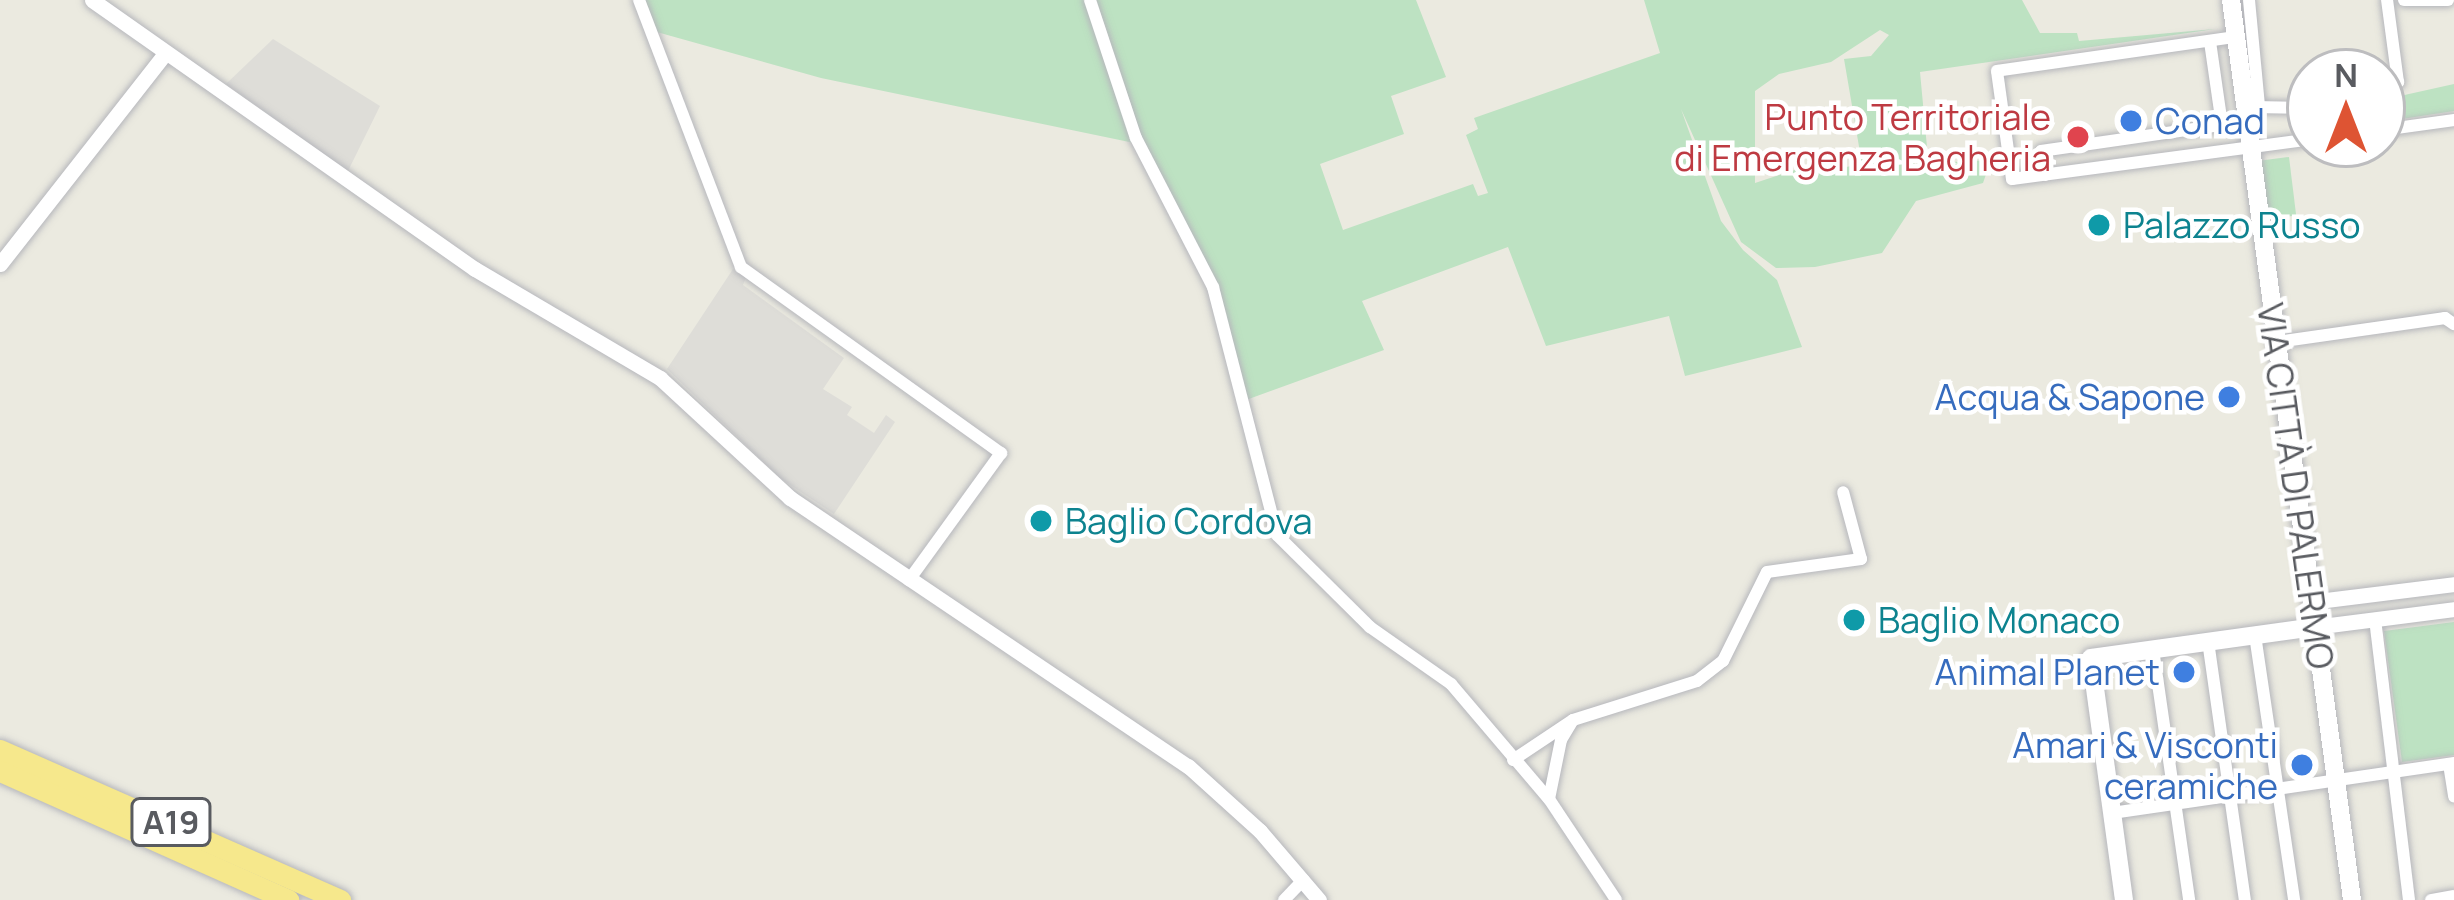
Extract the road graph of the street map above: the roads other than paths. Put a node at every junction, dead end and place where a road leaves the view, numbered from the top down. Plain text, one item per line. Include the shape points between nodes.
1 (92, 0) edge
2 (639, 0) edge
3 (1090, 0) edge
4 (2231, 0) edge
5 (2249, 0) edge
6 (2387, 0) edge
7 (2404, 0) edge
8 (2448, 0) edge
9 (2236, 37) junction
10 (2210, 42) junction
11 (2393, 48) edge
12 (164, 55) junction
13 (2252, 106) junction
14 (2286, 112) edge
15 (2454, 120) edge
16 (2406, 127) edge
17 (2182, 131) junction
18 (2286, 142) edge
19 (2080, 146) junction
20 (2251, 147) junction
21 (2186, 156) junction
22 (2083, 170) junction
23 (2044, 175) junction
24 (0, 264) edge
25 (2454, 324) edge
26 (2276, 342) junction
27 (1844, 492) dead end
28 (909, 580) junction
29 (2454, 584) edge
30 (2310, 602) junction
31 (2454, 610) edge
32 (2375, 619) junction
33 (2314, 627) junction
34 (2255, 634) junction
35 (2208, 641) junction
36 (2153, 649) junction
37 (1573, 720) junction
38 (1537, 740) junction
39 (0, 749) edge
40 (1558, 749) junction
41 (1513, 760) junction
42 (2451, 764) edge
43 (0, 771) edge
44 (2393, 772) junction
45 (2336, 780) junction
46 (2277, 790) junction
47 (2230, 796) junction
48 (2454, 797) edge
49 (1549, 799) junction
50 (2175, 804) junction
51 (2112, 813) junction
52 (1303, 880) junction
53 (2454, 896) edge
54 (288, 900) edge
55 (340, 900) edge
56 (1284, 900) edge
57 (1319, 900) edge
58 (1616, 900) edge
59 (2124, 900) edge
60 (2189, 900) edge
61 (2245, 900) edge
62 (2294, 900) edge
63 (2353, 900) edge
64 (2409, 900) edge
65 (2431, 900) edge

1 - 12 street
2 - 28 street via 741,267 1001,454
3 - 41 street via 1136,138 1213,287 1277,536 1370,627 1451,684
4 - 9 main road, VIA CITTÀ DI PALERMO
5 - 13 street
6 - 11 street
7 - 8 street
9 - 10 street
9 - 13 main road, VIA CITTÀ DI PALERMO
10 - 17 street via 2222,125
10 - 23 street via 1997,71 2012,179
12 - 24 street
12 - 28 street via 278,125 475,269 660,378 790,498
13 - 14 street
13 - 20 main road, VIA CITTÀ DI PALERMO
15 - 16 street
17 - 19 street
17 - 21 street
18 - 20 street
19 - 22 street
19 - 23 street via 2041,152
20 - 21 street
20 - 26 main road, VIA CITTÀ DI PALERMO
21 - 22 street
22 - 23 street
25 - 26 street via 2445,318
26 - 30 main road, VIA CITTÀ DI PALERMO
27 - 37 street via 1861,559 1767,572 1723,661 1697,681
28 - 52 street via 1188,766
29 - 30 street
30 - 33 main road, VIA CITTÀ DI PALERMO
31 - 32 street
32 - 33 street
32 - 44 street
33 - 34 main road
33 - 45 main road, VIA CITTÀ DI PALERMO
34 - 35 main road
34 - 46 street
35 - 36 main road
35 - 47 street
36 - 50 street
36 - 51 main road via 2091,658
37 - 38 street
37 - 40 street
38 - 40 street via 1550,738
38 - 41 street
39 - 55 highway, A19
40 - 49 street
41 - 49 street
42 - 44 street
42 - 48 street
43 - 54 highway, A19
44 - 45 street
44 - 64 street
45 - 46 street
45 - 63 main road, VIA CITTÀ DI PALERMO
46 - 47 street
46 - 62 street
47 - 50 street
47 - 61 street
49 - 58 street
50 - 51 street
50 - 60 street
51 - 59 main road
52 - 56 street
52 - 57 street
53 - 65 street

